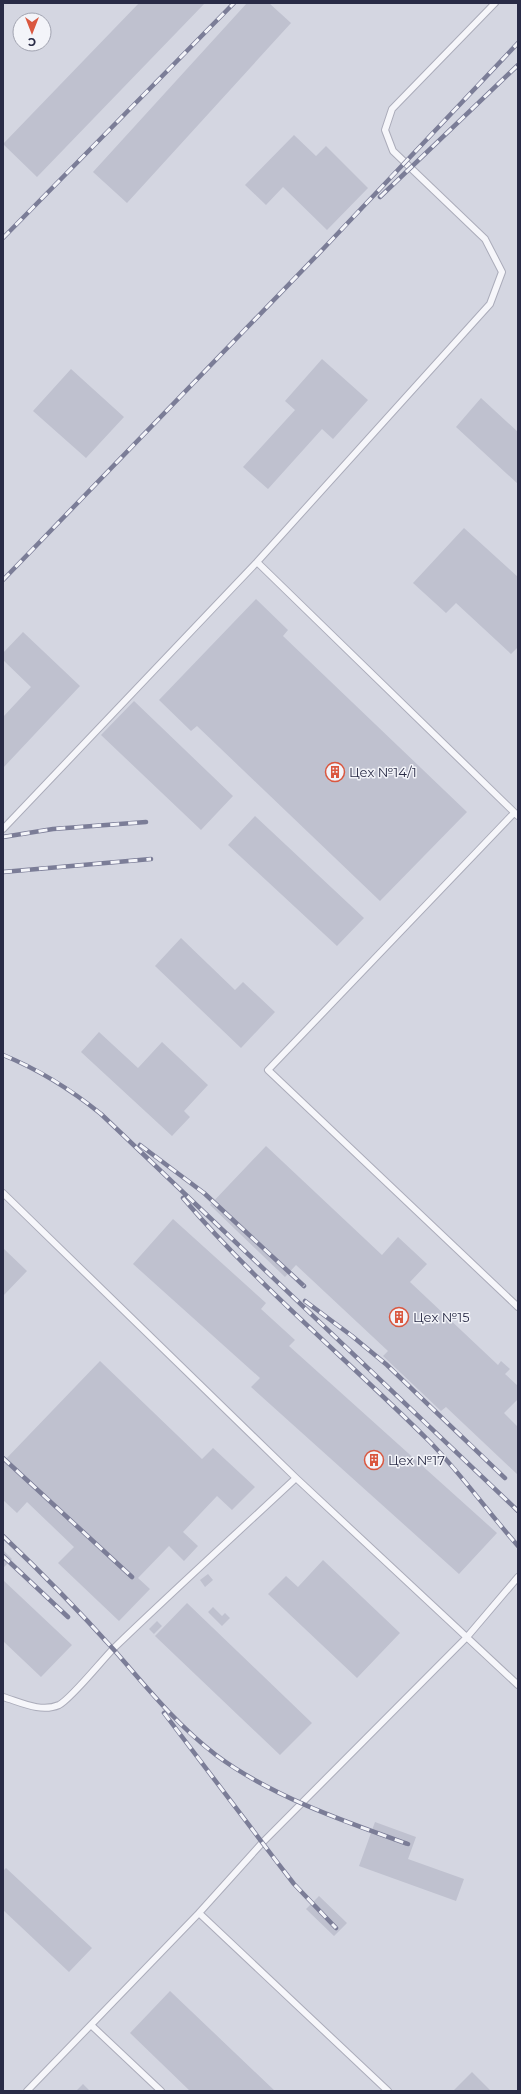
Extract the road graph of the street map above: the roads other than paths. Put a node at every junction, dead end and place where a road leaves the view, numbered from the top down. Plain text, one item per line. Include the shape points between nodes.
1 (495, 3) edge
2 (258, 562) junction
3 (516, 814) edge
4 (3, 829) edge
5 (3, 1193) edge
6 (518, 1307) edge
7 (296, 1478) junction
8 (518, 1578) edge
9 (467, 1637) junction
10 (518, 1685) edge
11 (3, 1697) edge
12 (199, 1913) junction
13 (91, 2025) junction
14 (27, 2091) edge
15 (161, 2091) edge
16 (388, 2091) edge

1 - 2 lane via 392,109 385,130 393,151 485,239 502,272 490,304
2 - 3 lane
2 - 4 lane
3 - 6 lane via 268,1070
5 - 7 lane
7 - 9 lane
7 - 11 lane via 172,1592 65,1701 52,1707 42,1707
8 - 9 lane
9 - 10 lane
9 - 12 lane via 262,1843
12 - 13 lane
12 - 16 lane
13 - 14 lane
13 - 15 lane

